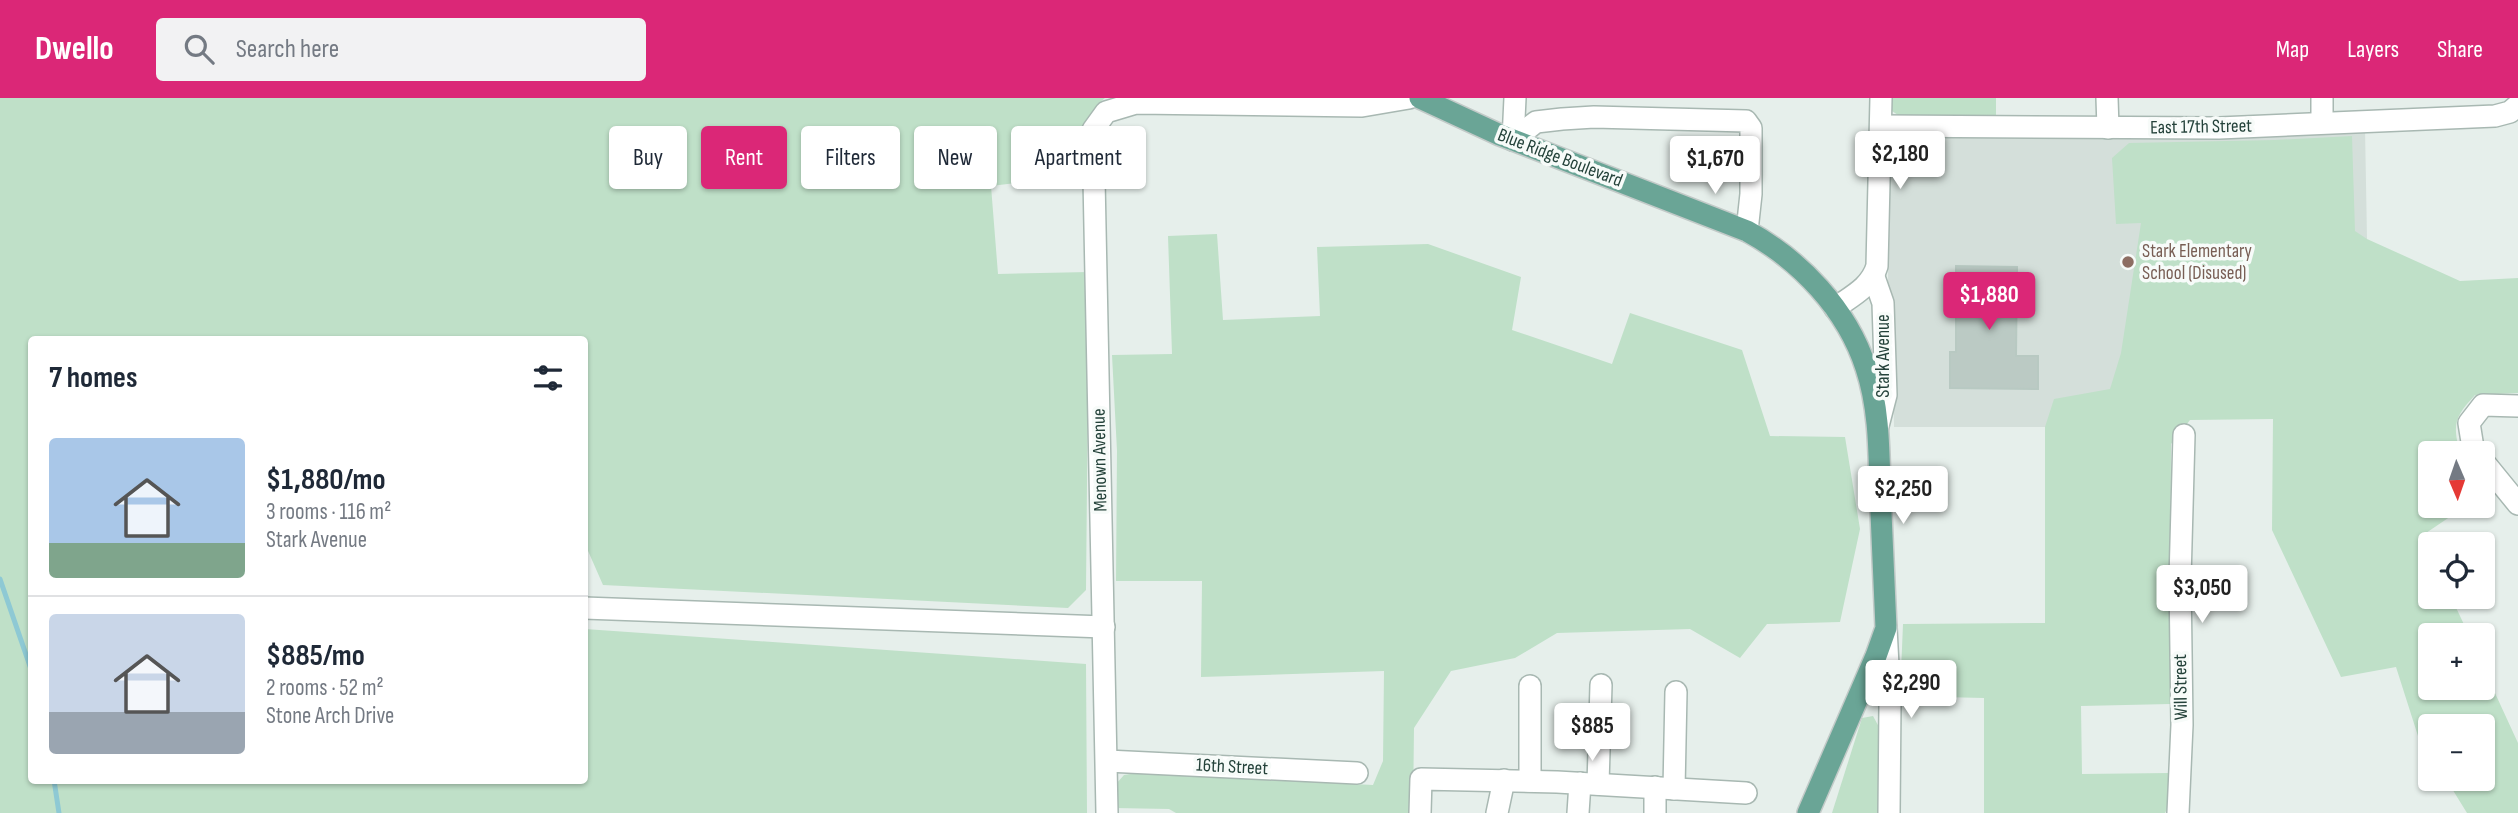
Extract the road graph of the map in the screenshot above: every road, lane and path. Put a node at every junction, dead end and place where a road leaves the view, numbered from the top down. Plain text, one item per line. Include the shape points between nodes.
1 (1409, 98) edge
2 (1420, 98) edge
3 (1515, 98) edge
4 (1881, 98) edge
5 (2107, 98) edge
6 (2322, 98) edge
7 (2518, 105) edge
8 (2322, 122) junction
9 (1881, 126) junction
10 (2108, 128) junction
11 (1513, 140) junction
12 (1746, 230) junction
13 (1874, 277) junction
14 (1835, 309) junction
15 (2518, 406) edge
16 (1878, 426) junction
17 (2185, 435) dead end
18 (2472, 441) edge
19 (2496, 477) edge
20 (2518, 504) edge
21 (588, 608) edge
22 (1104, 627) junction
23 (1886, 628) junction
24 (1530, 685) dead end
25 (1601, 685) dead end
26 (1675, 692) dead end
27 (1107, 761) junction
28 (1357, 773) dead end
29 (1504, 780) junction
30 (1530, 781) junction
31 (1589, 783) junction
32 (1664, 788) junction
33 (1746, 793) dead end
34 (1107, 813) edge
35 (1420, 813) edge
36 (1497, 813) edge
37 (1578, 813) edge
38 (1655, 813) edge
39 (1808, 813) edge
40 (1889, 813) edge
41 (2178, 813) edge

1 - 22 street, Menown Avenue via 1362,106 1136,103 1106,112 1093,130
2 - 11 main road, Blue Ridge Boulevard
3 - 11 street
4 - 9 street, Stark Avenue
5 - 10 street
6 - 8 street
7 - 8 street, East 17th Street via 2496,116
8 - 10 street, East 17th Street
9 - 10 street, East 17th Street
9 - 13 street, Stark Avenue
11 - 12 main road, Blue Ridge Boulevard
11 - 12 street via 1536,122 1562,119 1746,121 1751,128
12 - 14 main road, Blue Ridge Boulevard via 1800,267
13 - 14 street, Stark Avenue
13 - 16 street, Stark Avenue via 1883,303 1886,395
14 - 16 main road, Blue Ridge Boulevard via 1867,369
15 - 18 street via 2483,405 2469,423
16 - 23 main road, Stark Avenue
17 - 41 street, Will Street
19 - 20 street
21 - 22 street
22 - 27 street, Menown Avenue
23 - 39 main road
23 - 40 street, Stark Avenue
24 - 30 street
25 - 31 street
26 - 32 street
27 - 28 street, 16th Street
27 - 34 street, Menown Avenue
29 - 30 street
29 - 35 street via 1421,779
29 - 36 street
30 - 31 street
31 - 32 street
31 - 37 street
32 - 33 street
32 - 38 street

